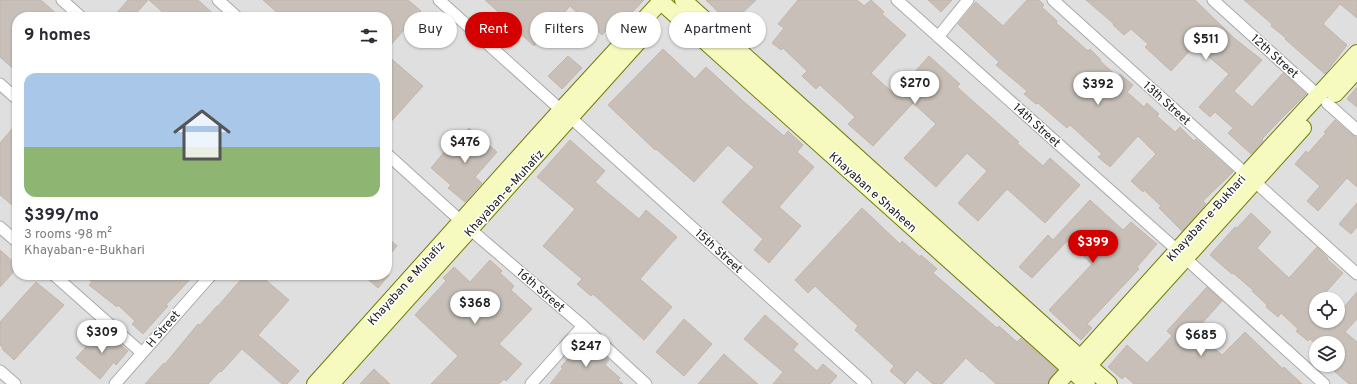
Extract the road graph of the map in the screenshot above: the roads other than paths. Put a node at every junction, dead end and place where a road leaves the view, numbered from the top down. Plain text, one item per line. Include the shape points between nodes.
1 (62, 0) edge
2 (218, 0) edge
3 (439, 0) edge
4 (683, 0) edge
5 (897, 0) edge
6 (968, 0) edge
7 (1053, 0) edge
8 (1213, 0) edge
9 (665, 2) edge
10 (75, 12) edge
11 (231, 12) edge
12 (938, 37) junction
13 (1357, 53) edge
14 (1357, 70) edge
15 (0, 84) edge
16 (12, 95) edge
17 (1323, 99) junction
18 (566, 114) junction
19 (1357, 130) edge
20 (392, 159) edge
21 (1250, 178) junction
22 (466, 226) junction
23 (0, 227) edge
24 (12, 238) edge
25 (1181, 254) junction
26 (1357, 274) edge
27 (60, 280) edge
28 (207, 280) edge
29 (413, 285) junction
30 (583, 326) junction
31 (142, 353) junction
32 (0, 371) edge
33 (1079, 373) edge
34 (14, 384) edge
35 (115, 384) edge
36 (315, 384) edge
37 (332, 384) edge
38 (531, 384) edge
39 (646, 384) edge
40 (866, 384) edge
41 (1057, 384) edge
42 (1108, 384) edge
43 (1324, 384) edge

1 - 10 street
2 - 11 street
3 - 18 street, 15th Street
4 - 33 street, Khayaban e Shaheen
5 - 12 street, 14th Street
6 - 12 street
7 - 21 street, 13th Street
8 - 17 street, 12th Street
9 - 18 street, Khayaban-e-Muhafiz
9 - 33 street, Khayaban e Shaheen
12 - 25 street, 14th Street
13 - 17 street, Khayaban-e-Bukhari
14 - 17 street, Khayaban-e-Bukhari
15 - 16 street
17 - 19 street, 12th Street
17 - 21 street, Khayaban-e-Bukhari
18 - 22 street, Khayaban-e-Muhafiz
18 - 40 street, 15th Street
20 - 22 street, 16th Street
21 - 25 street, Khayaban-e-Bukhari
21 - 26 street, 13th Street
22 - 29 street, Khayaban-e-Muhafiz
22 - 30 street, 16th Street
23 - 24 street
25 - 33 street, Khayaban-e-Bukhari
25 - 43 street, 14th Street
27 - 31 street
28 - 31 street, H Street
29 - 36 street, Khayaban e Muhafiz
29 - 37 street, Khayaban-e-Muhafiz
30 - 38 street
30 - 39 street, 16th Street
31 - 35 street, H Street
32 - 34 street
33 - 41 street, Khayaban-e-Bukhari
33 - 42 street, Khayaban e Shaheen

